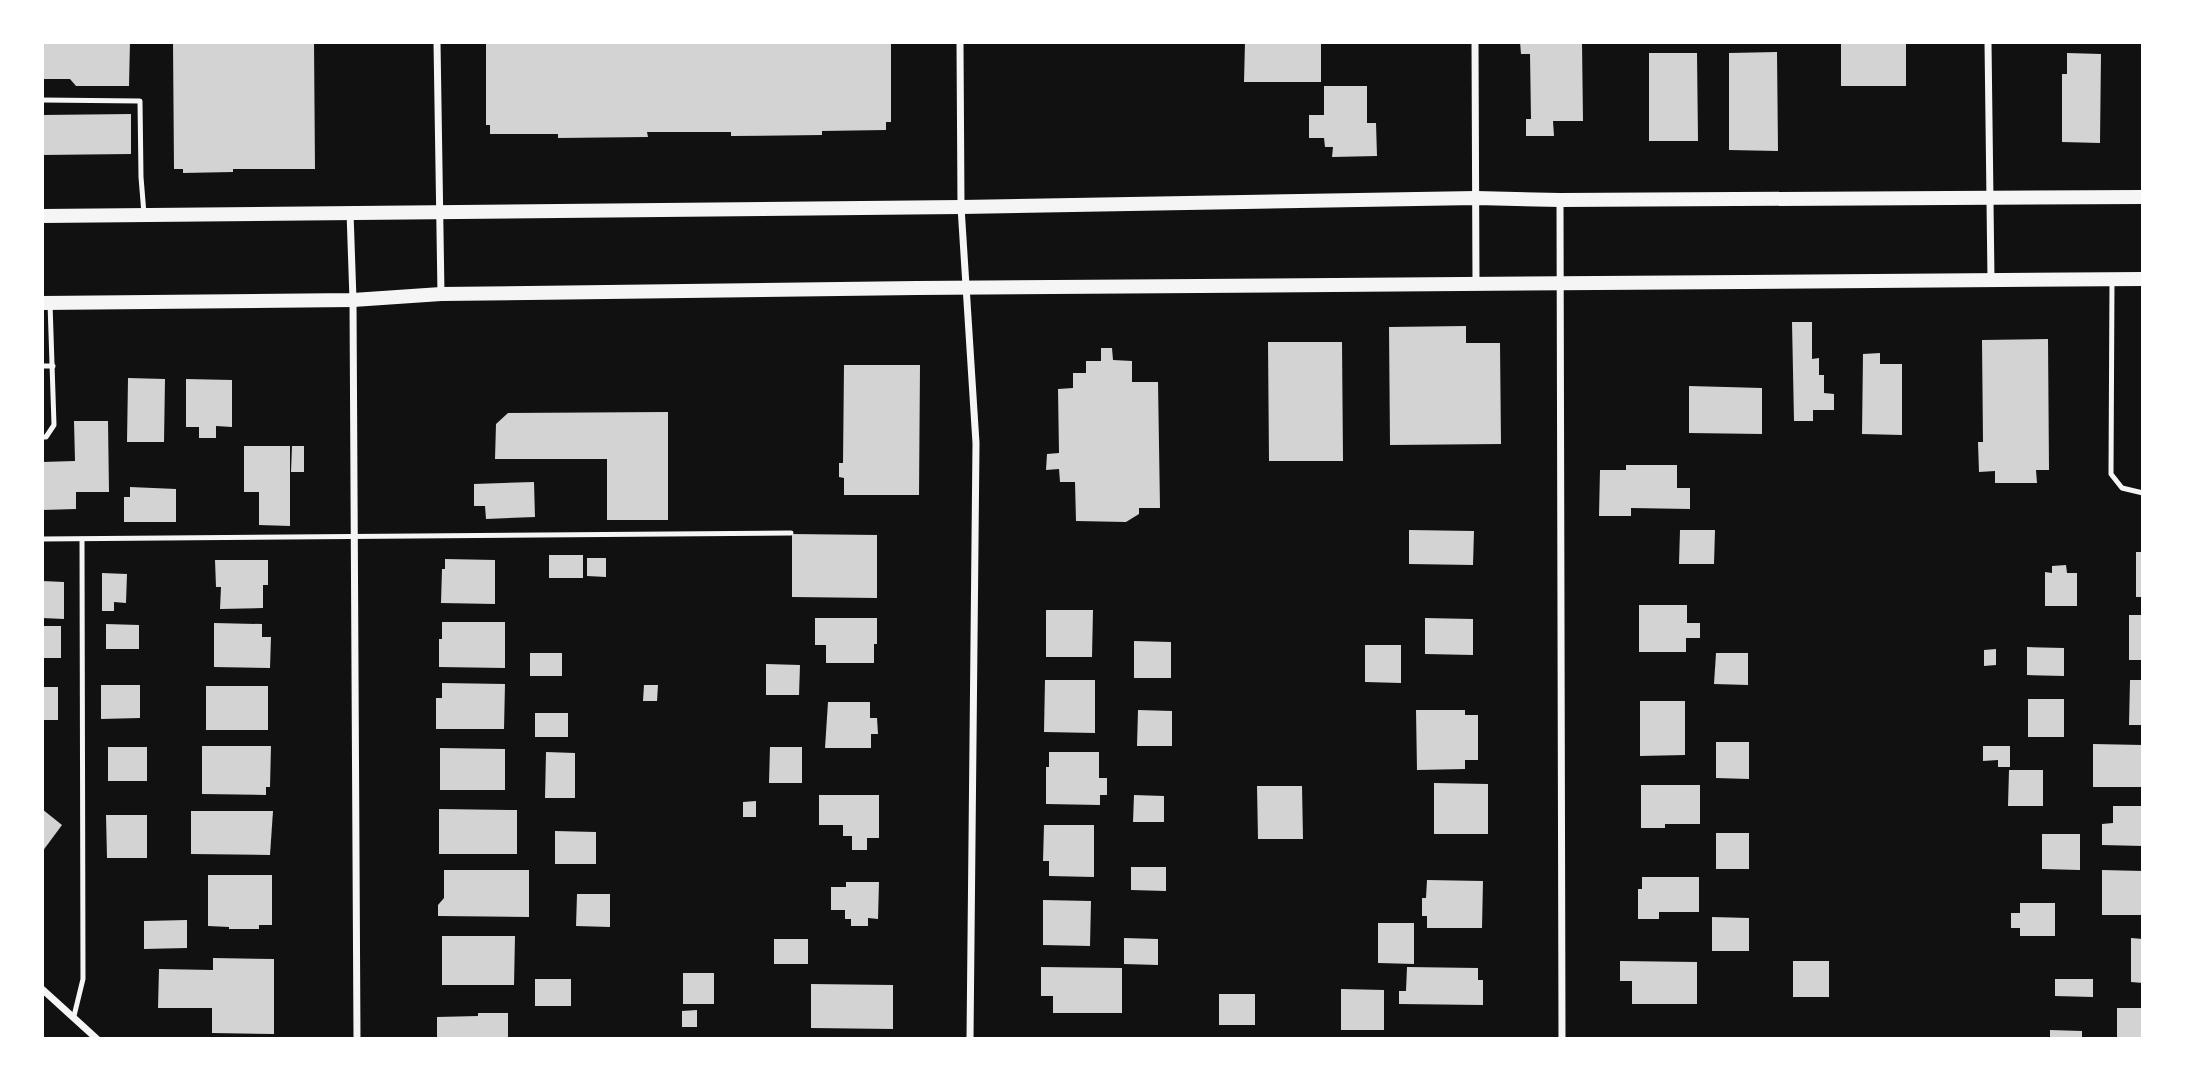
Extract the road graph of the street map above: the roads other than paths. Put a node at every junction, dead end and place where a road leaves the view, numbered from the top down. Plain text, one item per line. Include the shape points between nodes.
1 (436, 42) edge
2 (960, 42) edge
3 (1475, 42) edge
4 (1988, 42) edge
5 (42, 100) edge
6 (1989, 197) junction
7 (2143, 197) edge
8 (1476, 198) junction
9 (1560, 200) junction
10 (961, 206) junction
11 (351, 212) junction
12 (438, 213) junction
13 (144, 215) junction
14 (42, 216) edge
15 (2143, 279) edge
16 (2112, 280) junction
17 (1991, 281) junction
18 (1476, 284) junction
19 (1562, 284) junction
20 (966, 288) junction
21 (441, 295) junction
22 (353, 300) junction
23 (46, 303) edge
24 (42, 366) edge
25 (53, 366) junction
26 (42, 437) edge
27 (2143, 493) edge
28 (791, 533) dead end
29 (354, 535) junction
30 (42, 539) edge
31 (82, 539) junction
32 (42, 989) edge
33 (74, 1016) junction
34 (97, 1039) edge
35 (357, 1039) edge
36 (971, 1039) edge
37 (1562, 1039) edge

1 - 12 street
2 - 10 street
3 - 8 street
4 - 6 street
5 - 13 lane via 140,102
6 - 7 main road
6 - 9 main road
6 - 17 street
8 - 9 main road
8 - 10 main road
8 - 18 street
9 - 19 street
10 - 12 main road
10 - 20 street
11 - 12 main road
11 - 13 main road
11 - 22 street
12 - 21 street
13 - 14 main road
15 - 16 main road
16 - 17 main road
16 - 27 lane via 2111,474 2122,488
17 - 19 main road
18 - 19 main road
18 - 20 main road
19 - 37 street
20 - 21 main road
20 - 36 street via 976,443
21 - 22 main road
22 - 23 main road
22 - 29 street
23 - 25 lane
24 - 25 lane
25 - 26 lane via 54,425
28 - 29 lane
29 - 31 lane
29 - 35 street
30 - 31 lane
31 - 33 lane via 83,979
32 - 33 street
33 - 34 street

